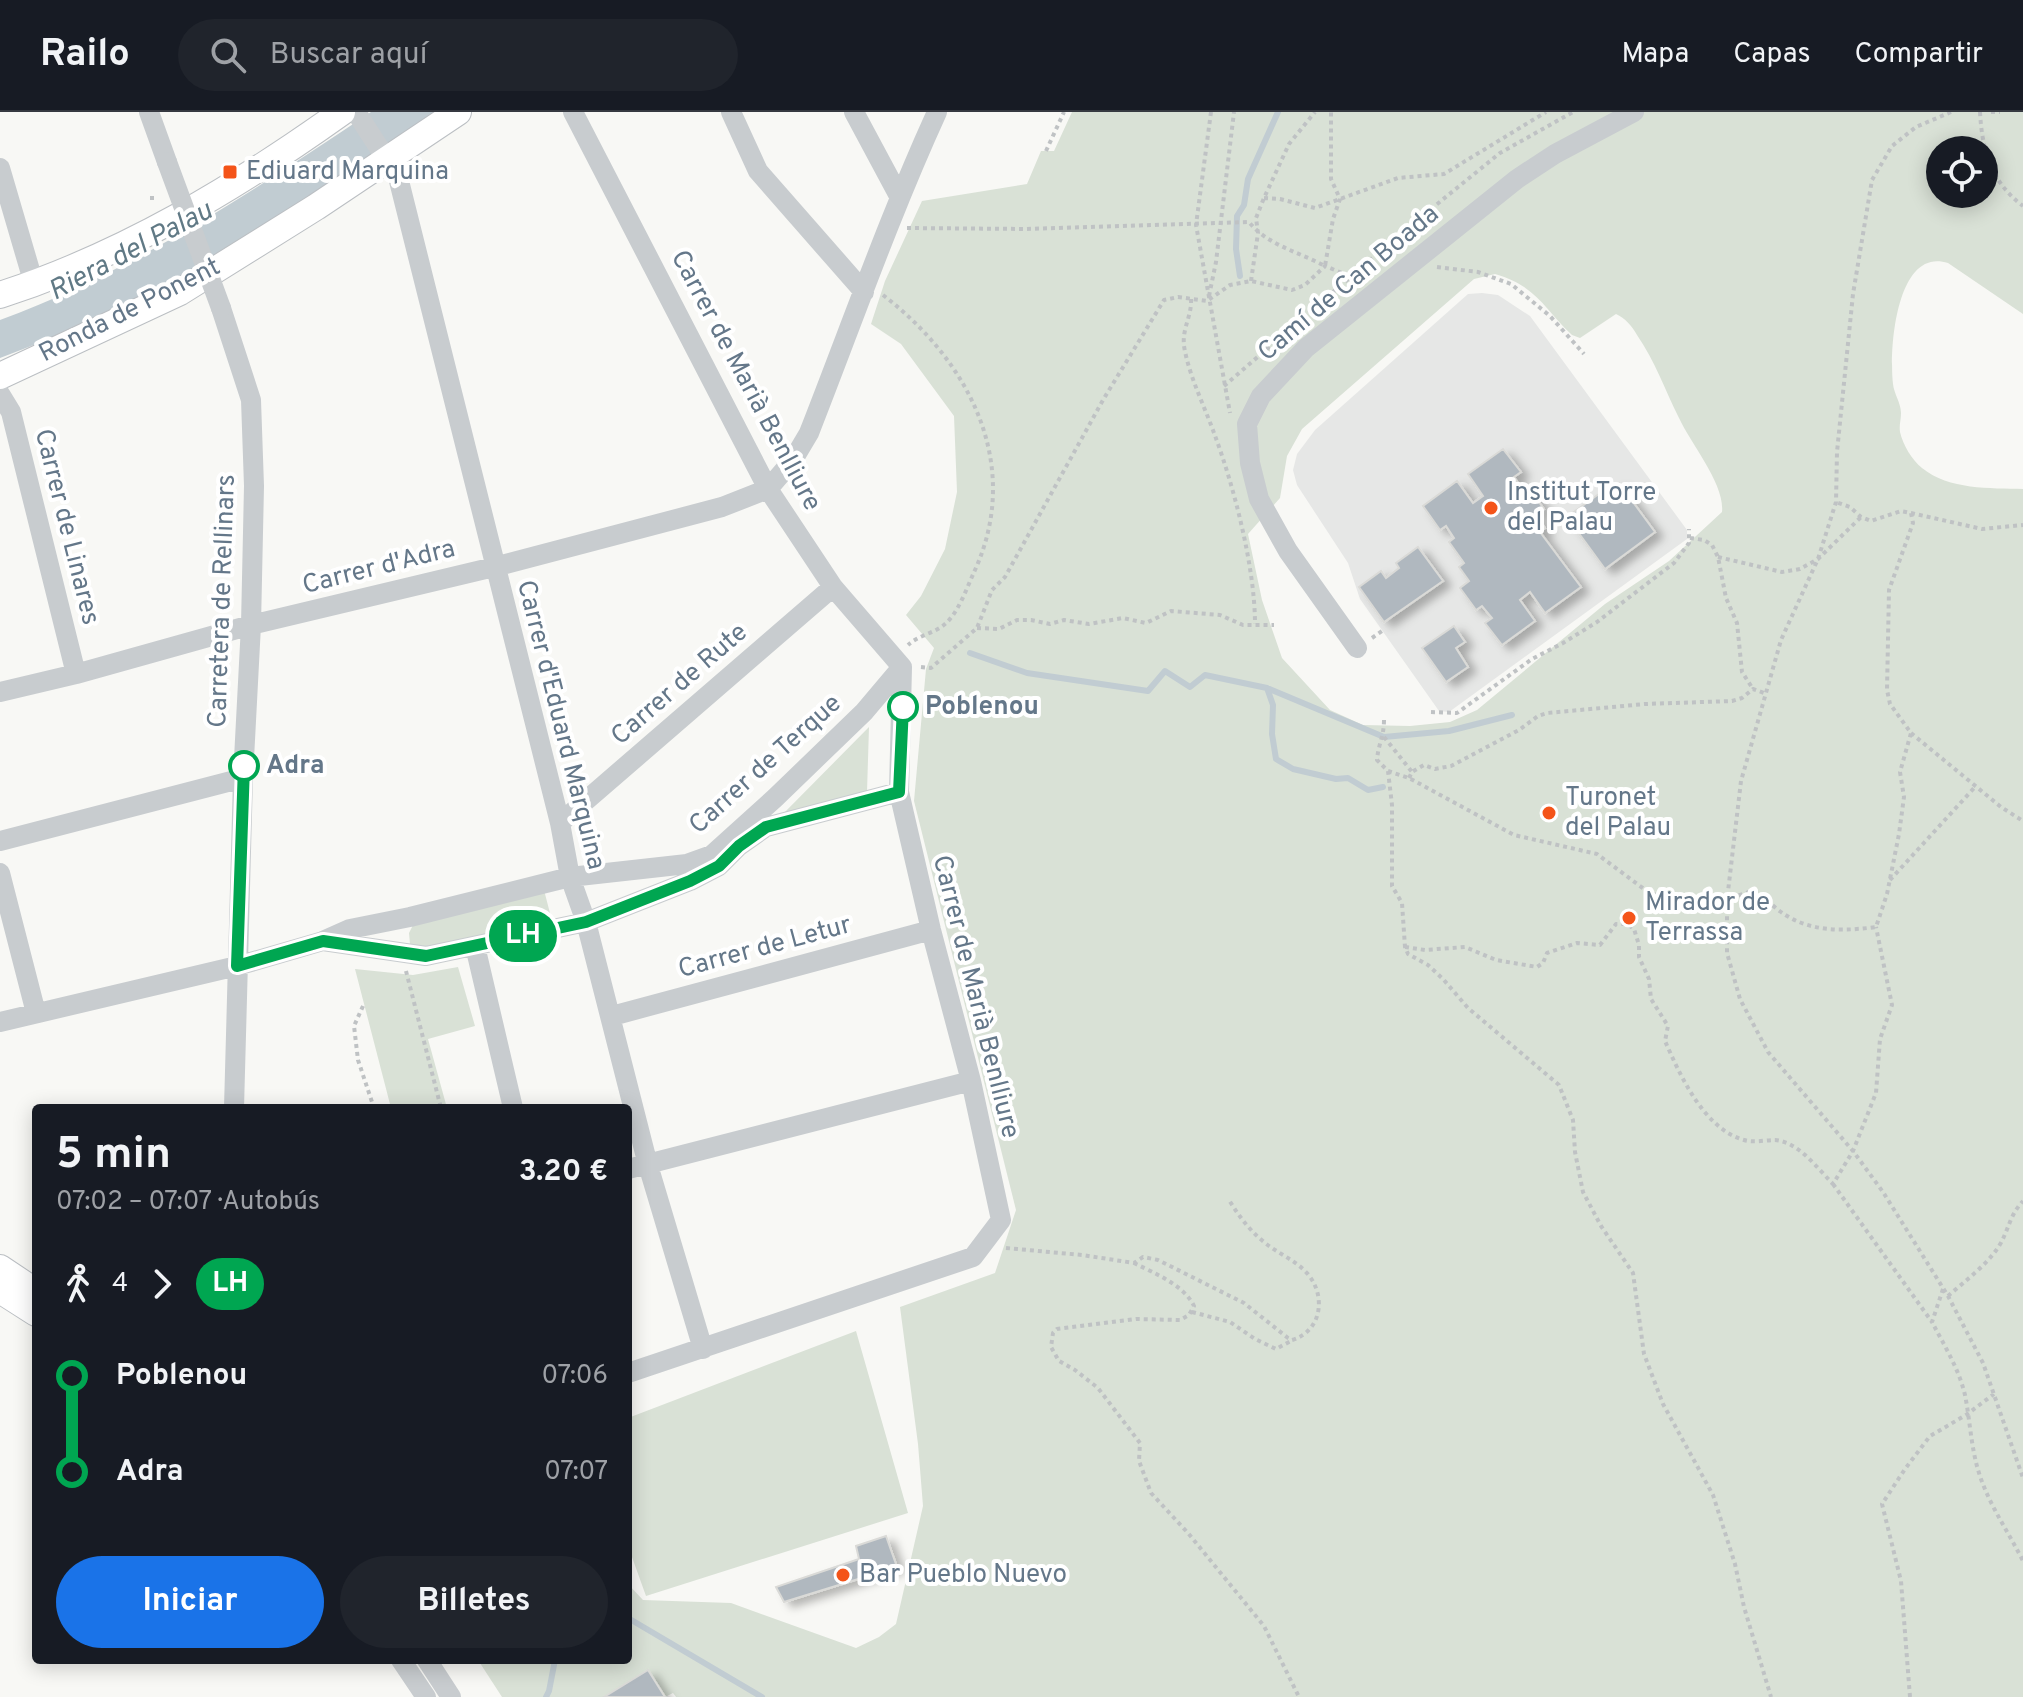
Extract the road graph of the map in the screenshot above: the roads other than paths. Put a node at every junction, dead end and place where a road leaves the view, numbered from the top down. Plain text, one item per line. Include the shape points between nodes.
1 (149, 112) edge
2 (342, 112) edge
3 (356, 112) edge
4 (458, 112) edge
5 (573, 112) edge
6 (731, 112) edge
7 (854, 112) edge
8 (937, 112) edge
9 (1634, 112) edge
10 (388, 158) junction
11 (0, 168) edge
12 (899, 196) junction
13 (34, 284) junction
14 (871, 292) junction
15 (0, 295) edge
16 (0, 376) edge
17 (0, 394) edge
18 (768, 489) junction
19 (494, 567) junction
20 (833, 587) junction
21 (251, 625) junction
22 (1357, 648) dead end
23 (898, 662) junction
24 (76, 674) junction
25 (0, 692) edge
26 (243, 778) junction
27 (899, 792) junction
28 (560, 823) junction
29 (0, 841) edge
30 (0, 873) edge
31 (570, 877) junction
32 (410, 917) junction
33 (586, 922) junction
34 (931, 930) junction
35 (323, 941) junction
36 (475, 946) junction
37 (407, 962) junction
38 (237, 966) junction
39 (36, 1013) junction
40 (612, 1016) junction
41 (0, 1022) edge
42 (971, 1081) junction
43 (234, 1104) edge
44 (512, 1104) edge
45 (627, 1104) edge
46 (632, 1132) edge
47 (638, 1167) edge
48 (0, 1268) edge
49 (32, 1289) edge
50 (0, 1290) edge
51 (32, 1310) edge
52 (703, 1349) junction
53 (632, 1372) edge
54 (404, 1664) edge
55 (430, 1664) edge
56 (426, 1697) edge
57 (451, 1697) edge

1 - 21 street, Carretera de Rellinars, bridge via 251,400
2 - 13 main road via 277,158 137,240
3 - 10 street, Carrer d'Eduard Marquina
4 - 10 main road, Ronda de Ponent
5 - 18 street, Carrer de Marià Benlliure
6 - 14 street via 758,171
7 - 12 street
8 - 12 street
9 - 22 street, Camí de Can Boada via 1517,179 1306,348 1261,396 1247,424 1259,499 1288,551
10 - 16 main road, Ronda de Ponent via 180,292
10 - 19 street, Carrer d'Eduard Marquina via 398,177
11 - 13 street
12 - 14 street
13 - 15 main road
14 - 18 street via 809,433
17 - 24 street, Carrer de Linares via 11,412
18 - 19 street, Carrer d'Adra via 722,507
18 - 20 street, Carrer de Marià Benlliure
19 - 21 street, Carrer d'Adra
19 - 28 street, Carrer d'Eduard Marquina
20 - 23 street, Carrer de Marià Benlliure
20 - 28 street, Carrer de Rute
21 - 24 street, Carrer d'Adra
21 - 26 street, Carretera de Rellinars
23 - 27 street, Carrer de Marià Benlliure via 903,707
23 - 31 street, Carrer de Terque via 864,712 712,855 687,864
24 - 25 street, Carrer d'Adra
26 - 29 street
26 - 38 street, Carretera de Rellinars
27 - 33 street, Carrer de Terque via 766,827 719,866
27 - 34 street, Carrer de Marià Benlliure
28 - 31 street, Carrer d'Eduard Marquina
30 - 39 street
31 - 32 street, Carrer de Terque
31 - 33 street, Carrer d'Eduard Marquina
32 - 35 street, Carrer de Terque via 350,929
32 - 37 street via 398,936
33 - 36 street, Carrer de Terque
33 - 40 street, Carrer d'Eduard Marquina
34 - 40 street, Carrer de Letur
34 - 42 street, Carrer de Marià Benlliure
35 - 37 street, Carrer de Terque
35 - 38 street, Carrer de Terque
36 - 37 street, Carrer de Terque
36 - 44 street
38 - 39 street, Carrer de Terque
38 - 43 street, Carretera de Rellinars
39 - 41 street, Carrer de Terque
40 - 45 street, Carrer d'Eduard Marquina
42 - 47 street
42 - 52 street, Carrer de Marià Benlliure via 1001,1220 973,1257
46 - 47 street, Carrer d'Eduard Marquina
47 - 52 street, Carrer d'Eduard Marquina
48 - 49 main road
50 - 51 main road
52 - 53 street
54 - 56 street
55 - 57 street

